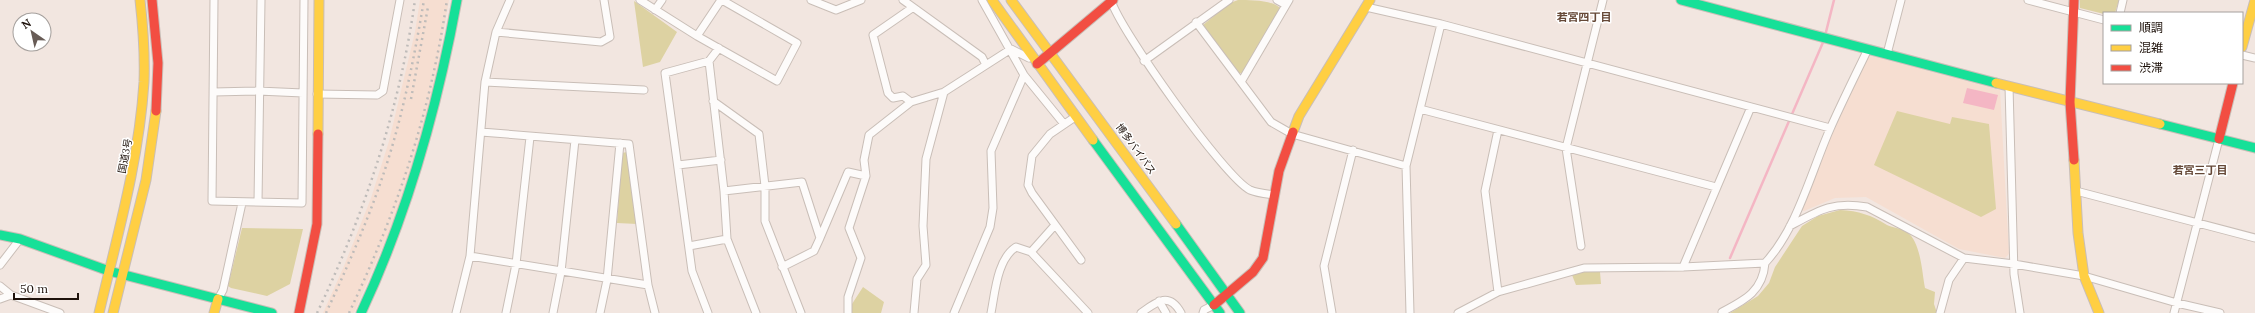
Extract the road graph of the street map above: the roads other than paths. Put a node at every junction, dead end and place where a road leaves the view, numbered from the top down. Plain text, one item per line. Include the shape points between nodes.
1 (140, 0) edge
2 (152, 0) edge
3 (214, 0) edge
4 (261, 0) edge
5 (304, 0) edge
6 (319, 0) edge
7 (400, 0) edge
8 (457, 0) edge
9 (510, 0) edge
10 (604, 0) edge
11 (640, 0) edge
12 (662, 0) edge
13 (722, 0) edge
14 (811, 0) edge
15 (861, 0) edge
16 (904, 0) edge
17 (982, 0) edge
18 (992, 0) edge
19 (1011, 0) edge
20 (1112, 0) edge
21 (1229, 0) edge
22 (1277, 0) edge
23 (1603, 0) edge
24 (1681, 0) edge
25 (1901, 0) edge
26 (2028, 0) edge
27 (2074, 0) edge
28 (2123, 0) edge
29 (2255, 0) edge
30 (1287, 3) edge
31 (1368, 4) edge
32 (912, 8) junction
33 (655, 10) junction
34 (2074, 12) junction
35 (2120, 12) edge
36 (2103, 20) edge
37 (1196, 22) junction
38 (1441, 24) junction
39 (496, 32) junction
40 (697, 36) junction
41 (2243, 43) edge
42 (719, 48) junction
43 (1011, 49) junction
44 (1868, 49) junction
45 (1050, 53) junction
46 (1887, 54) junction
47 (2243, 55) edge
48 (2255, 58) edge
49 (709, 61) junction
50 (1144, 61) junction
51 (1037, 64) junction
52 (1587, 64) junction
53 (986, 65) junction
54 (1024, 75) junction
55 (485, 82) junction
56 (1241, 82) junction
57 (2233, 84) edge
58 (2009, 86) junction
59 (644, 90) dead end
60 (258, 91) junction
61 (214, 92) junction
62 (944, 92) junction
63 (303, 93) junction
64 (317, 94) junction
65 (714, 101) junction
66 (911, 102) junction
67 (2070, 102) junction
68 (1751, 107) junction
69 (1420, 109) junction
70 (1075, 117) junction
71 (1064, 124) junction
72 (1830, 128) junction
73 (1498, 130) junction
74 (481, 132) junction
75 (1292, 134) junction
76 (530, 137) junction
77 (2219, 139) junction
78 (575, 140) junction
79 (620, 143) junction
80 (1566, 148) junction
81 (2255, 148) edge
82 (1353, 150) junction
83 (720, 160) junction
84 (678, 165) junction
85 (1406, 166) junction
86 (866, 176) junction
87 (765, 186) junction
88 (1716, 187) junction
89 (2076, 190) junction
90 (724, 191) junction
91 (1274, 195) junction
92 (258, 202) junction
93 (242, 203) junction
94 (2198, 223) junction
95 (1055, 225) junction
96 (1790, 226) junction
97 (0, 235) edge
98 (820, 238) junction
99 (2255, 238) edge
100 (20, 239) junction
101 (727, 239) junction
102 (689, 246) junction
103 (1581, 246) dead end
104 (1030, 252) junction
105 (470, 256) junction
106 (1964, 258) junction
107 (1081, 260) dead end
108 (1765, 263) junction
109 (516, 264) junction
110 (2014, 264) junction
111 (0, 265) edge
112 (782, 267) junction
113 (1683, 267) junction
114 (109, 271) junction
115 (561, 272) junction
116 (122, 274) junction
117 (2084, 276) junction
118 (607, 280) junction
119 (648, 285) junction
120 (0, 286) edge
121 (1498, 292) junction
122 (11, 295) junction
123 (1228, 295) junction
124 (0, 299) edge
125 (218, 299) junction
126 (1159, 300) junction
127 (2176, 303) junction
128 (1217, 309) edge
129 (1722, 312) dead end
130 (60, 313) edge
131 (99, 313) edge
132 (113, 313) edge
133 (214, 313) edge
134 (272, 313) edge
135 (299, 313) edge
136 (361, 313) edge
137 (456, 313) edge
138 (506, 313) edge
139 (553, 313) edge
140 (600, 313) edge
141 (655, 313) edge
142 (708, 313) edge
143 (756, 313) edge
144 (801, 313) edge
145 (848, 313) edge
146 (914, 313) edge
147 (954, 313) edge
148 (991, 313) edge
149 (1088, 313) edge
150 (1141, 313) edge
151 (1166, 313) edge
152 (1181, 313) edge
153 (1203, 313) edge
154 (1240, 313) edge
155 (1332, 313) edge
156 (1410, 313) edge
157 (1458, 313) edge
158 (1940, 313) edge
159 (2020, 313) edge
160 (2099, 313) edge
161 (2174, 313) edge
162 (2220, 313) edge

1 - 114 main road, 国道3号 via 144,24 145,69 142,124 136,162
2 - 116 main road via 158,53 157,100 143,192
3 - 61 street
4 - 60 street
5 - 63 street
6 - 64 main road
7 - 64 street via 382,91 377,95
8 - 136 main road via 447,60 432,122 400,218
9 - 39 street
10 - 39 street via 610,37 601,42
11 - 33 street
12 - 33 street
13 - 40 street
13 - 42 street via 797,44 777,80
14 - 15 street via 836,10
16 - 32 street
17 - 43 street
18 - 51 main road
19 - 45 main road, 博多バイパス
20 - 45 main road
20 - 50 street
21 - 37 street
22 - 30 street
23 - 52 street
24 - 44 main road
25 - 46 street
26 - 34 street
27 - 34 main road
28 - 35 street
29 - 41 main road
30 - 56 street
31 - 38 street
31 - 75 main road via 1318,82
32 - 53 street via 982,57
32 - 66 street via 873,36 888,93 892,98 903,96
33 - 40 street
34 - 36 street
34 - 67 main road
37 - 50 street
37 - 56 street
38 - 52 street
38 - 69 street
39 - 55 street
40 - 42 street
42 - 49 street
43 - 51 street
43 - 53 street
43 - 54 street
44 - 46 main road
44 - 72 street
45 - 51 main road
45 - 123 main road, 博多バイパス
46 - 58 main road
47 - 48 street
49 - 65 street
49 - 84 street via 665,73
50 - 91 street via 1231,175 1250,190
51 - 70 main road
52 - 68 street
52 - 80 street
53 - 62 street
54 - 71 street
54 - 147 street via 991,151 990,227
55 - 59 street
55 - 74 street
56 - 75 street via 1271,122
57 - 77 main road
58 - 67 main road
58 - 110 street
60 - 61 street
60 - 63 street
60 - 92 street
61 - 93 street via 212,201
62 - 66 street
62 - 146 street via 926,159 923,226 926,266 917,279
63 - 92 street via 302,204
64 - 135 main road via 317,224
65 - 83 street
65 - 87 street via 759,134
66 - 86 street via 869,135 864,160
67 - 77 main road
67 - 89 main road
68 - 72 street
68 - 88 street
69 - 73 street
69 - 85 street
70 - 71 street
70 - 128 main road
71 - 95 street via 1050,134 1032,156 1028,185
72 - 96 street
73 - 80 street
73 - 121 street via 1485,191
74 - 76 street
74 - 105 street
75 - 82 street
75 - 91 main road
76 - 78 street
76 - 109 street
77 - 81 main road
77 - 94 street
78 - 79 street
78 - 115 street
79 - 118 street
79 - 119 street via 629,144 631,149
80 - 88 street
80 - 103 street
82 - 85 street
82 - 155 street via 1324,266
83 - 84 street
83 - 90 street
84 - 102 street
85 - 156 street
86 - 98 street via 848,172
86 - 145 street via 849,228 860,258 848,297
87 - 90 street
87 - 98 street via 802,182
87 - 112 street via 765,221
88 - 113 street
89 - 94 street
89 - 117 main road
90 - 101 street
91 - 123 main road via 1264,258
92 - 93 street
93 - 125 street via 223,290
94 - 99 street
94 - 127 street
95 - 104 street
95 - 107 street
96 - 106 street via 1818,210 1854,204 1868,207
96 - 108 street via 1781,244
97 - 100 main road
98 - 112 street via 814,251
100 - 111 street
100 - 114 main road
101 - 102 street
101 - 143 street
102 - 142 street via 692,271
104 - 148 street via 1016,247 1011,250 997,275
104 - 149 street
105 - 109 street
105 - 137 street
106 - 110 street
106 - 158 street via 1949,280
108 - 113 street
108 - 129 street via 1759,286
109 - 115 street
109 - 138 street
110 - 117 street
110 - 159 street via 2015,294
112 - 144 street
113 - 121 street via 1584,268
114 - 116 main road
114 - 131 main road, 国道3号
115 - 118 street
115 - 139 street
116 - 125 main road
116 - 132 main road
117 - 127 street
117 - 160 main road
118 - 119 street
118 - 140 street
119 - 141 street
120 - 122 street
121 - 157 street
122 - 124 street
122 - 130 street
123 - 128 main road
123 - 154 main road, 博多バイパス
125 - 133 main road
125 - 134 main road
126 - 150 street
126 - 151 street
126 - 152 street via 1177,306
127 - 161 street
127 - 162 street
128 - 153 street via 1204,310

